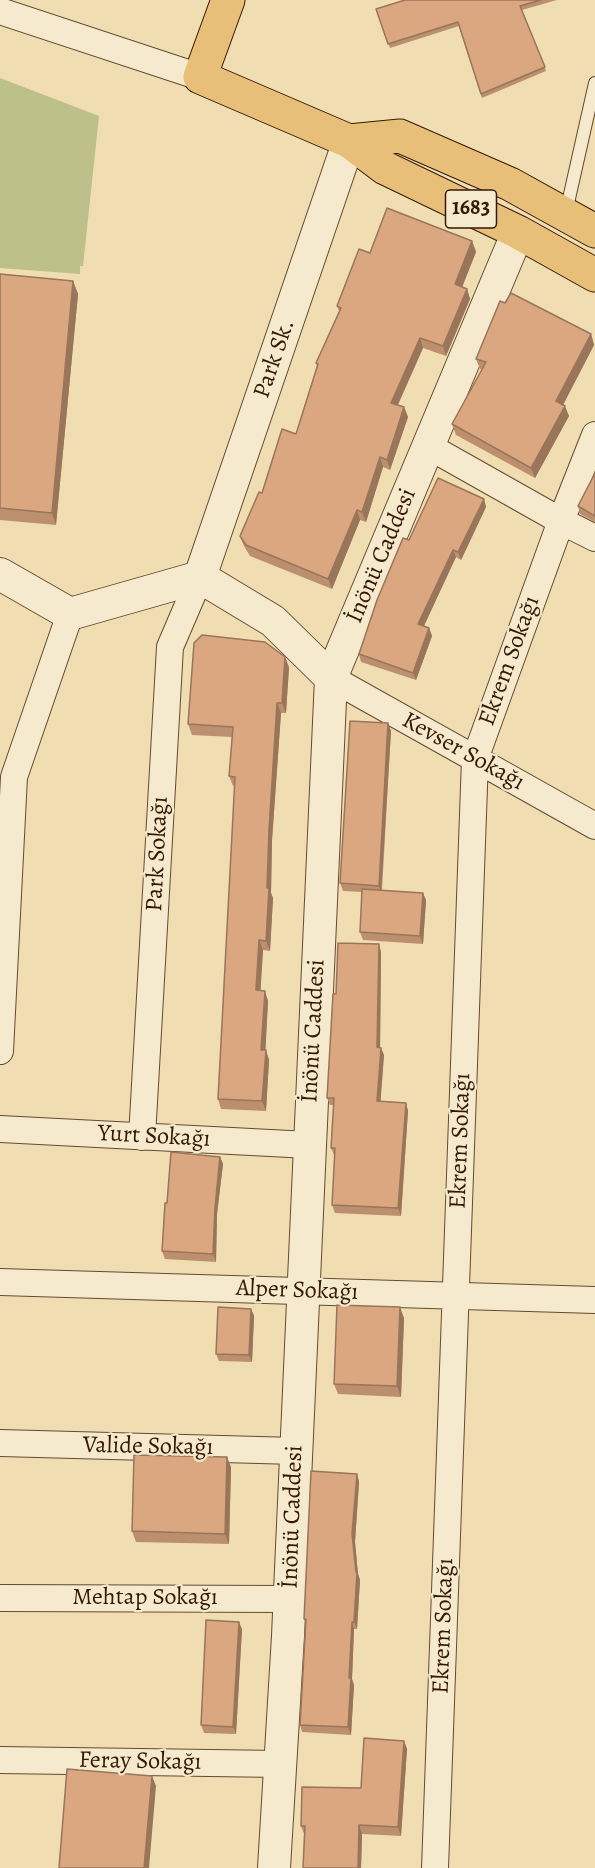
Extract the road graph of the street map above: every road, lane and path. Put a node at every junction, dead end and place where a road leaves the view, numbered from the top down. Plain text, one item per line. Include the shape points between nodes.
1 (228, 0) edge
2 (0, 11) edge
3 (200, 77) junction
4 (595, 83) edge
5 (350, 141) junction
6 (566, 214) junction
7 (595, 231) edge
8 (518, 232) junction
9 (595, 275) edge
10 (595, 435) edge
11 (428, 446) junction
12 (561, 521) junction
13 (595, 538) edge
14 (0, 574) edge
15 (200, 577) junction
16 (70, 614) junction
17 (331, 678) junction
18 (475, 759) junction
19 (7, 780) edge
20 (595, 826) edge
21 (0, 1051) edge
22 (0, 1129) edge
23 (142, 1137) junction
24 (309, 1145) junction
25 (0, 1282) edge
26 (303, 1291) junction
27 (456, 1296) junction
28 (595, 1300) edge
29 (0, 1443) edge
30 (296, 1451) junction
31 (0, 1598) edge
32 (289, 1599) junction
33 (0, 1760) edge
34 (280, 1764) junction
35 (274, 1868) edge
36 (435, 1868) edge

1 - 3 main road
2 - 3 street
3 - 5 main road
4 - 6 lane
5 - 6 main road, 1683 via 400,136 510,184
5 - 8 main road, 1683 via 385,168
5 - 15 street, Park Sk.
6 - 7 main road, 1683
8 - 9 main road, 1683
8 - 11 street, İnönü Caddesi
10 - 12 street, Ekrem Sokağı
11 - 12 street
11 - 17 street, İnönü Caddesi
12 - 13 street
12 - 18 street, Ekrem Sokağı
14 - 16 street
15 - 16 street
15 - 17 street via 273,621
15 - 23 street, Park Sokağı via 170,647
16 - 19 street
17 - 18 street, Kevser Sokağı
17 - 24 street, İnönü Caddesi
18 - 20 street, Kevser Sokağı
18 - 27 street, Ekrem Sokağı
19 - 21 street
22 - 23 street, Yurt Sokağı
23 - 24 street, Yurt Sokağı
24 - 26 street, İnönü Caddesi
25 - 26 street, Alper Sokağı
26 - 27 street, Alper Sokağı
26 - 30 street, İnönü Caddesi
27 - 28 street, Alper Sokağı
27 - 36 street, Ekrem Sokağı
29 - 30 street, Valide Sokağı
30 - 32 street, İnönü Caddesi
31 - 32 street, Mehtap Sokağı
32 - 34 street, İnönü Caddesi
33 - 34 street, Feray Sokağı
34 - 35 street, İnönü Caddesi

